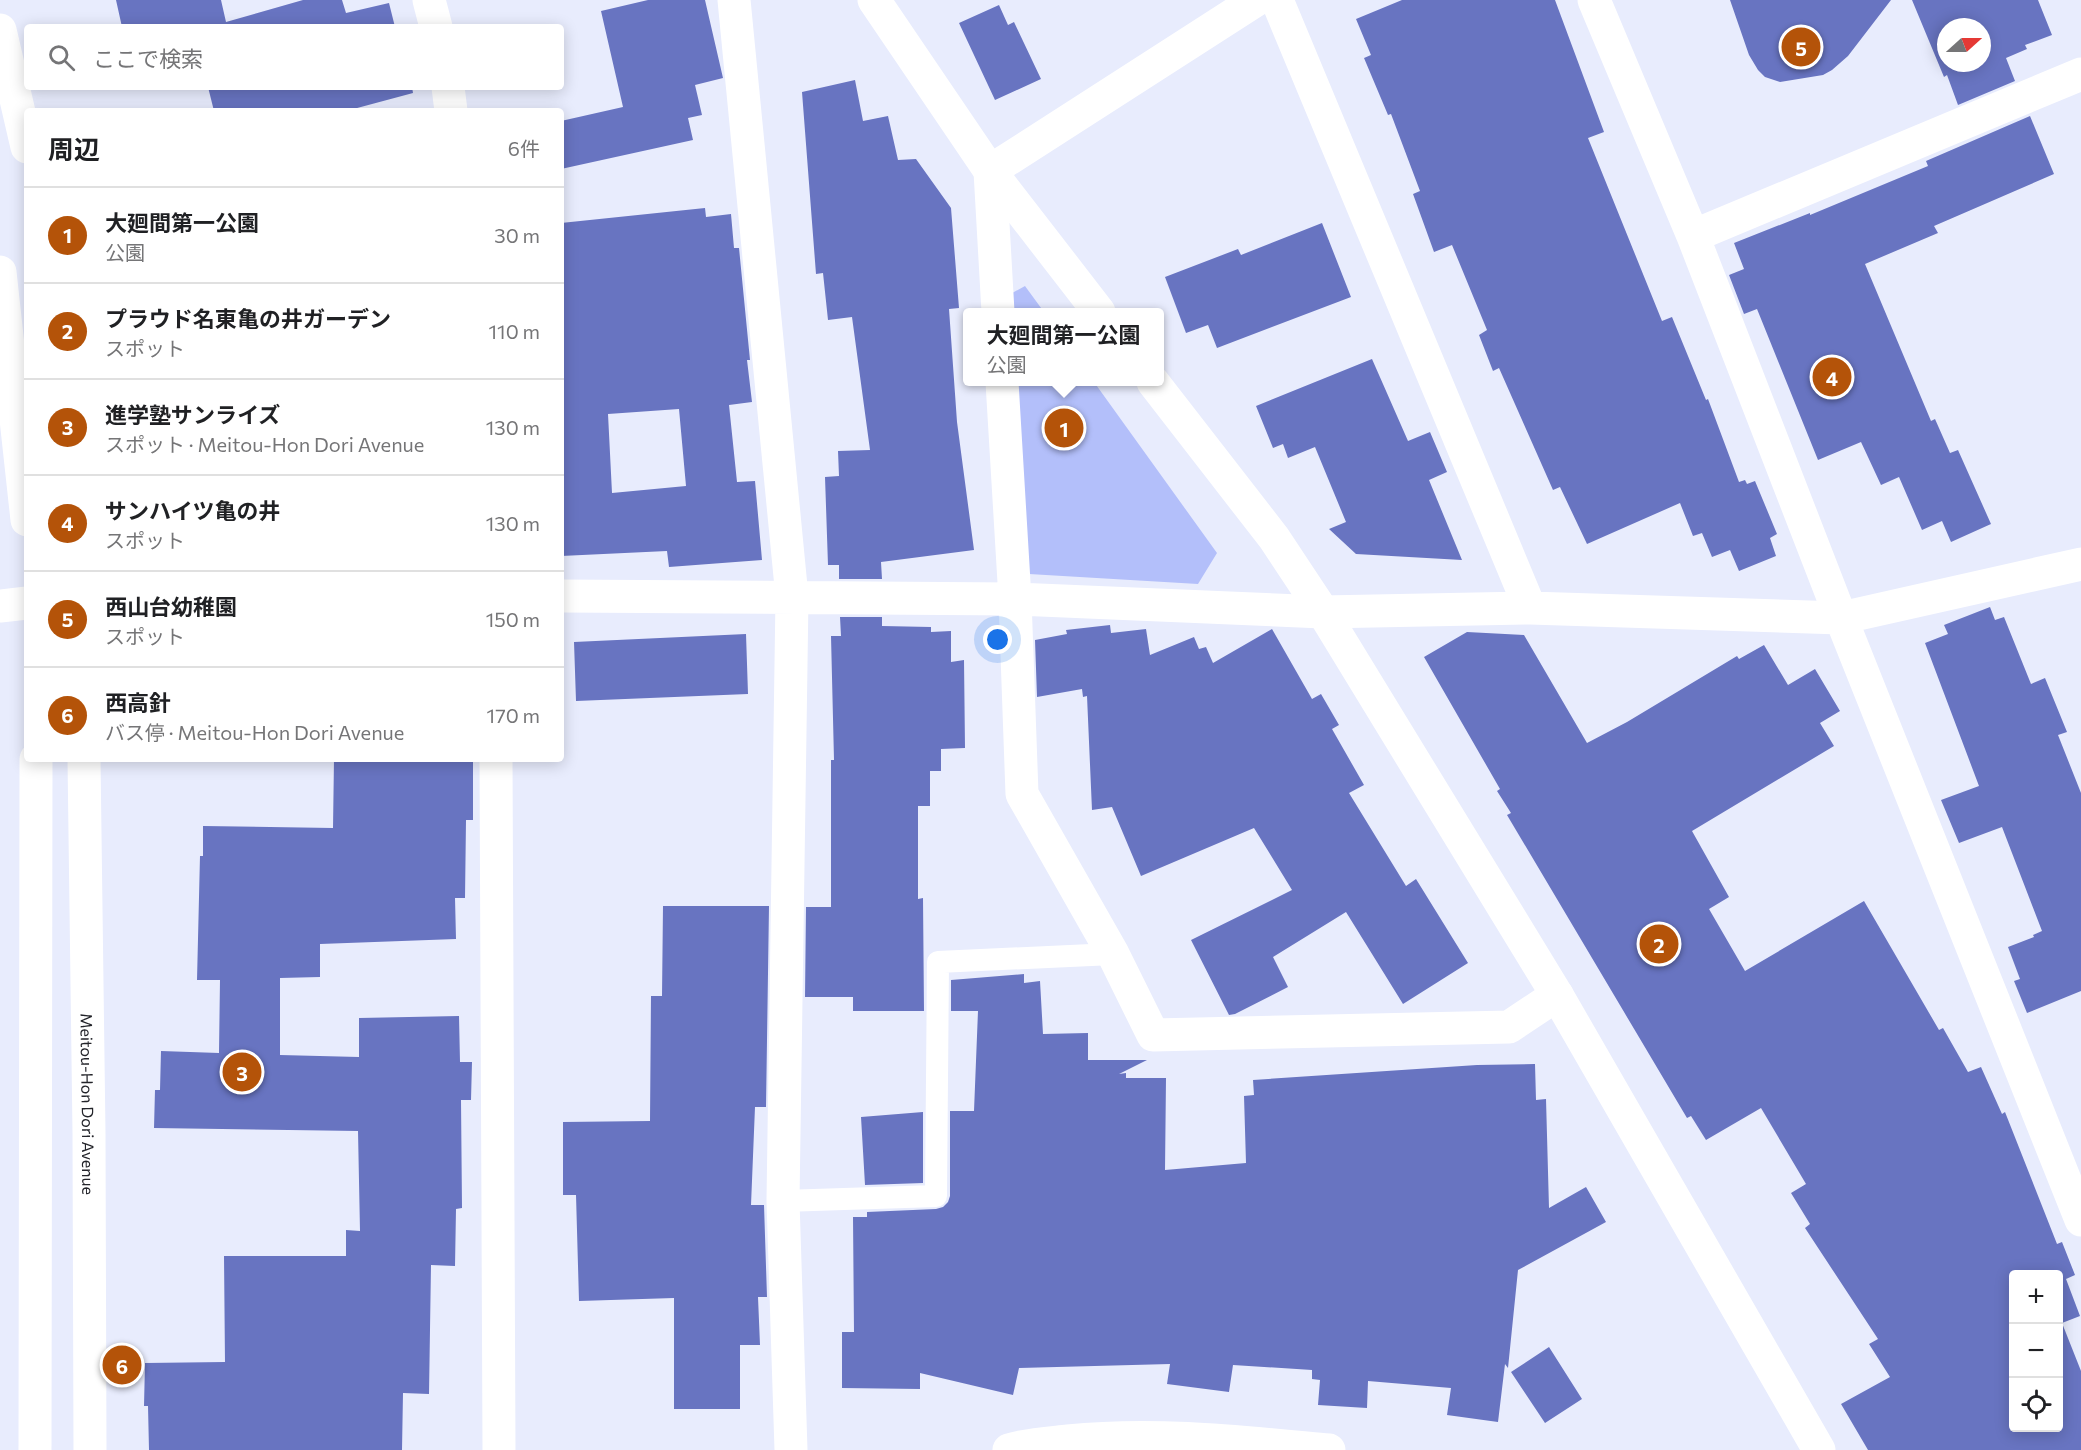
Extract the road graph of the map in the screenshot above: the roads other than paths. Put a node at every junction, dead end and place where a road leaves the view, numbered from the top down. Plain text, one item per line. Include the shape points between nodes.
1 (429, 0) edge
2 (734, 0) edge
3 (874, 0) edge
4 (1277, 0) edge
5 (1594, 0) edge
6 (1243, 3) edge
7 (435, 24) edge
8 (0, 30) edge
9 (2081, 74) edge
10 (448, 90) edge
11 (451, 108) edge
12 (24, 134) edge
13 (990, 171) junction
14 (1693, 236) junction
15 (0, 273) edge
16 (998, 308) edge
17 (1096, 308) edge
18 (1002, 386) edge
19 (1157, 386) edge
20 (24, 493) edge
21 (2081, 564) edge
22 (564, 596) edge
23 (792, 597) junction
24 (1015, 599) junction
25 (24, 603) edge
26 (0, 606) edge
27 (1530, 608) junction
28 (1323, 612) junction
29 (1841, 618) junction
30 (36, 762) edge
31 (84, 762) edge
32 (495, 762) edge
33 (1113, 954) junction
34 (1557, 995) junction
35 (783, 1201) junction
36 (2081, 1220) edge
37 (1219, 1445) edge
38 (35, 1450) edge
39 (90, 1450) edge
40 (499, 1450) edge
41 (791, 1450) edge
42 (1009, 1450) edge
43 (1329, 1450) edge
44 (1819, 1450) edge

1 - 7 street
2 - 23 street
3 - 13 street
4 - 27 street
5 - 14 street
6 - 13 street
8 - 12 street
9 - 14 street
10 - 11 street
13 - 16 street
13 - 17 street
14 - 29 street
15 - 20 street
18 - 24 street
19 - 28 street via 1274,538
21 - 29 street
22 - 23 street
23 - 24 street
23 - 35 street
24 - 28 street
24 - 33 street via 1022,794
25 - 26 street
27 - 28 street
27 - 29 street
28 - 34 street
29 - 36 street
30 - 38 street
31 - 39 street, Meitou-Hon Dori Avenue
32 - 40 street
33 - 34 street via 1153,1035 1509,1027
33 - 35 lane via 938,962 936,1196
34 - 44 street
35 - 41 street
37 - 42 street via 1100,1438
37 - 43 street

